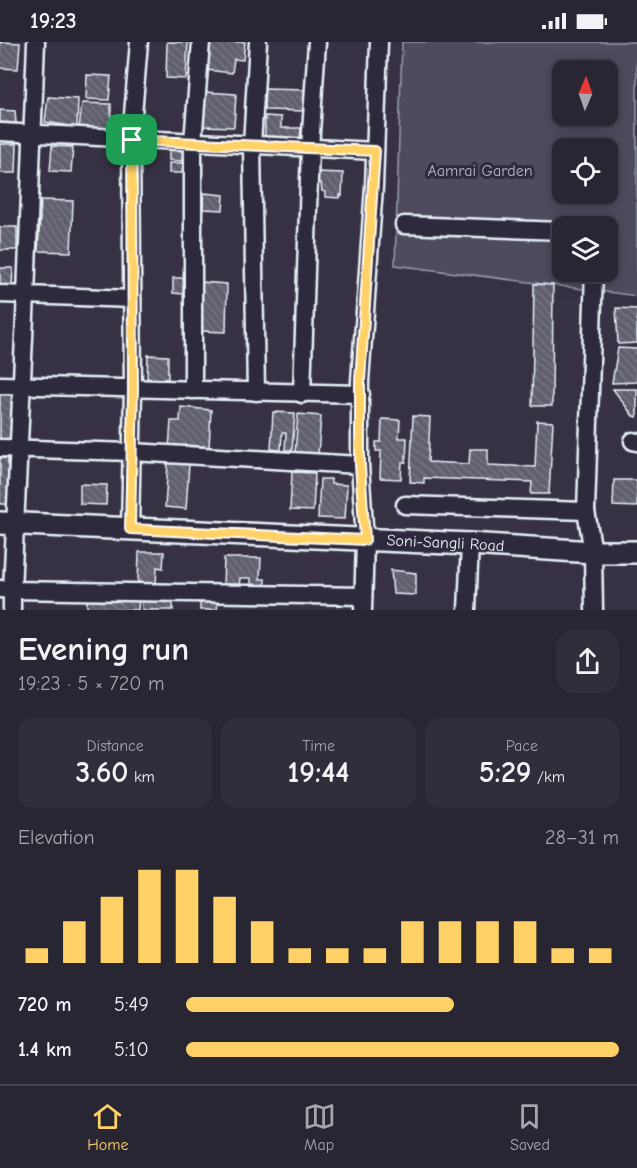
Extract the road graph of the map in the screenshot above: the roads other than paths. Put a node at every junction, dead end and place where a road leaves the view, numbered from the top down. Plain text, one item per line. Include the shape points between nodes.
1 (36, 42) edge
2 (139, 42) edge
3 (201, 42) edge
4 (258, 42) edge
5 (317, 42) edge
6 (379, 42) edge
7 (0, 132) edge
8 (31, 134) junction
9 (132, 140) junction
10 (193, 142) junction
11 (252, 145) junction
12 (310, 148) junction
13 (375, 151) junction
14 (404, 225) dead end
15 (552, 231) edge
16 (594, 282) edge
17 (0, 294) edge
18 (26, 295) junction
19 (132, 299) junction
20 (0, 385) edge
21 (22, 386) junction
22 (133, 389) junction
23 (193, 390) junction
24 (256, 392) junction
25 (302, 394) junction
26 (361, 394) junction
27 (0, 448) edge
28 (19, 449) junction
29 (132, 452) junction
30 (360, 465) junction
31 (405, 505) dead end
32 (586, 511) junction
33 (8, 523) edge
34 (130, 529) junction
35 (365, 540) junction
36 (470, 544) junction
37 (593, 552) junction
38 (637, 552) edge
39 (6, 589) edge
40 (363, 603) edge
41 (12, 610) edge
42 (467, 610) edge
43 (594, 610) edge

1 - 8 street
2 - 9 street
3 - 10 street
4 - 11 street
5 - 12 street
6 - 13 street
7 - 8 street
8 - 9 street
8 - 18 street
9 - 10 street
9 - 19 street
10 - 11 street
10 - 23 street
11 - 12 street
11 - 24 street
12 - 13 street
12 - 25 street
13 - 26 street
14 - 15 street
16 - 32 street
17 - 18 street
18 - 19 street
18 - 21 street
19 - 22 street
20 - 21 street
21 - 22 street
21 - 28 street
22 - 23 street
22 - 29 street
23 - 24 street
24 - 25 street
25 - 26 street
26 - 30 street
27 - 28 street
28 - 29 street
28 - 33 street
29 - 30 street
29 - 34 street
30 - 35 street
31 - 32 street
32 - 37 street
33 - 34 main road, Soni-Sangli Road
33 - 39 street
34 - 35 main road, Soni-Sangli Road
35 - 36 main road, Soni-Sangli Road
35 - 40 street
36 - 37 main road, Soni-Sangli Road
36 - 42 street
37 - 38 main road, Soni-Sangli Road
37 - 43 street
39 - 40 street
39 - 41 street

